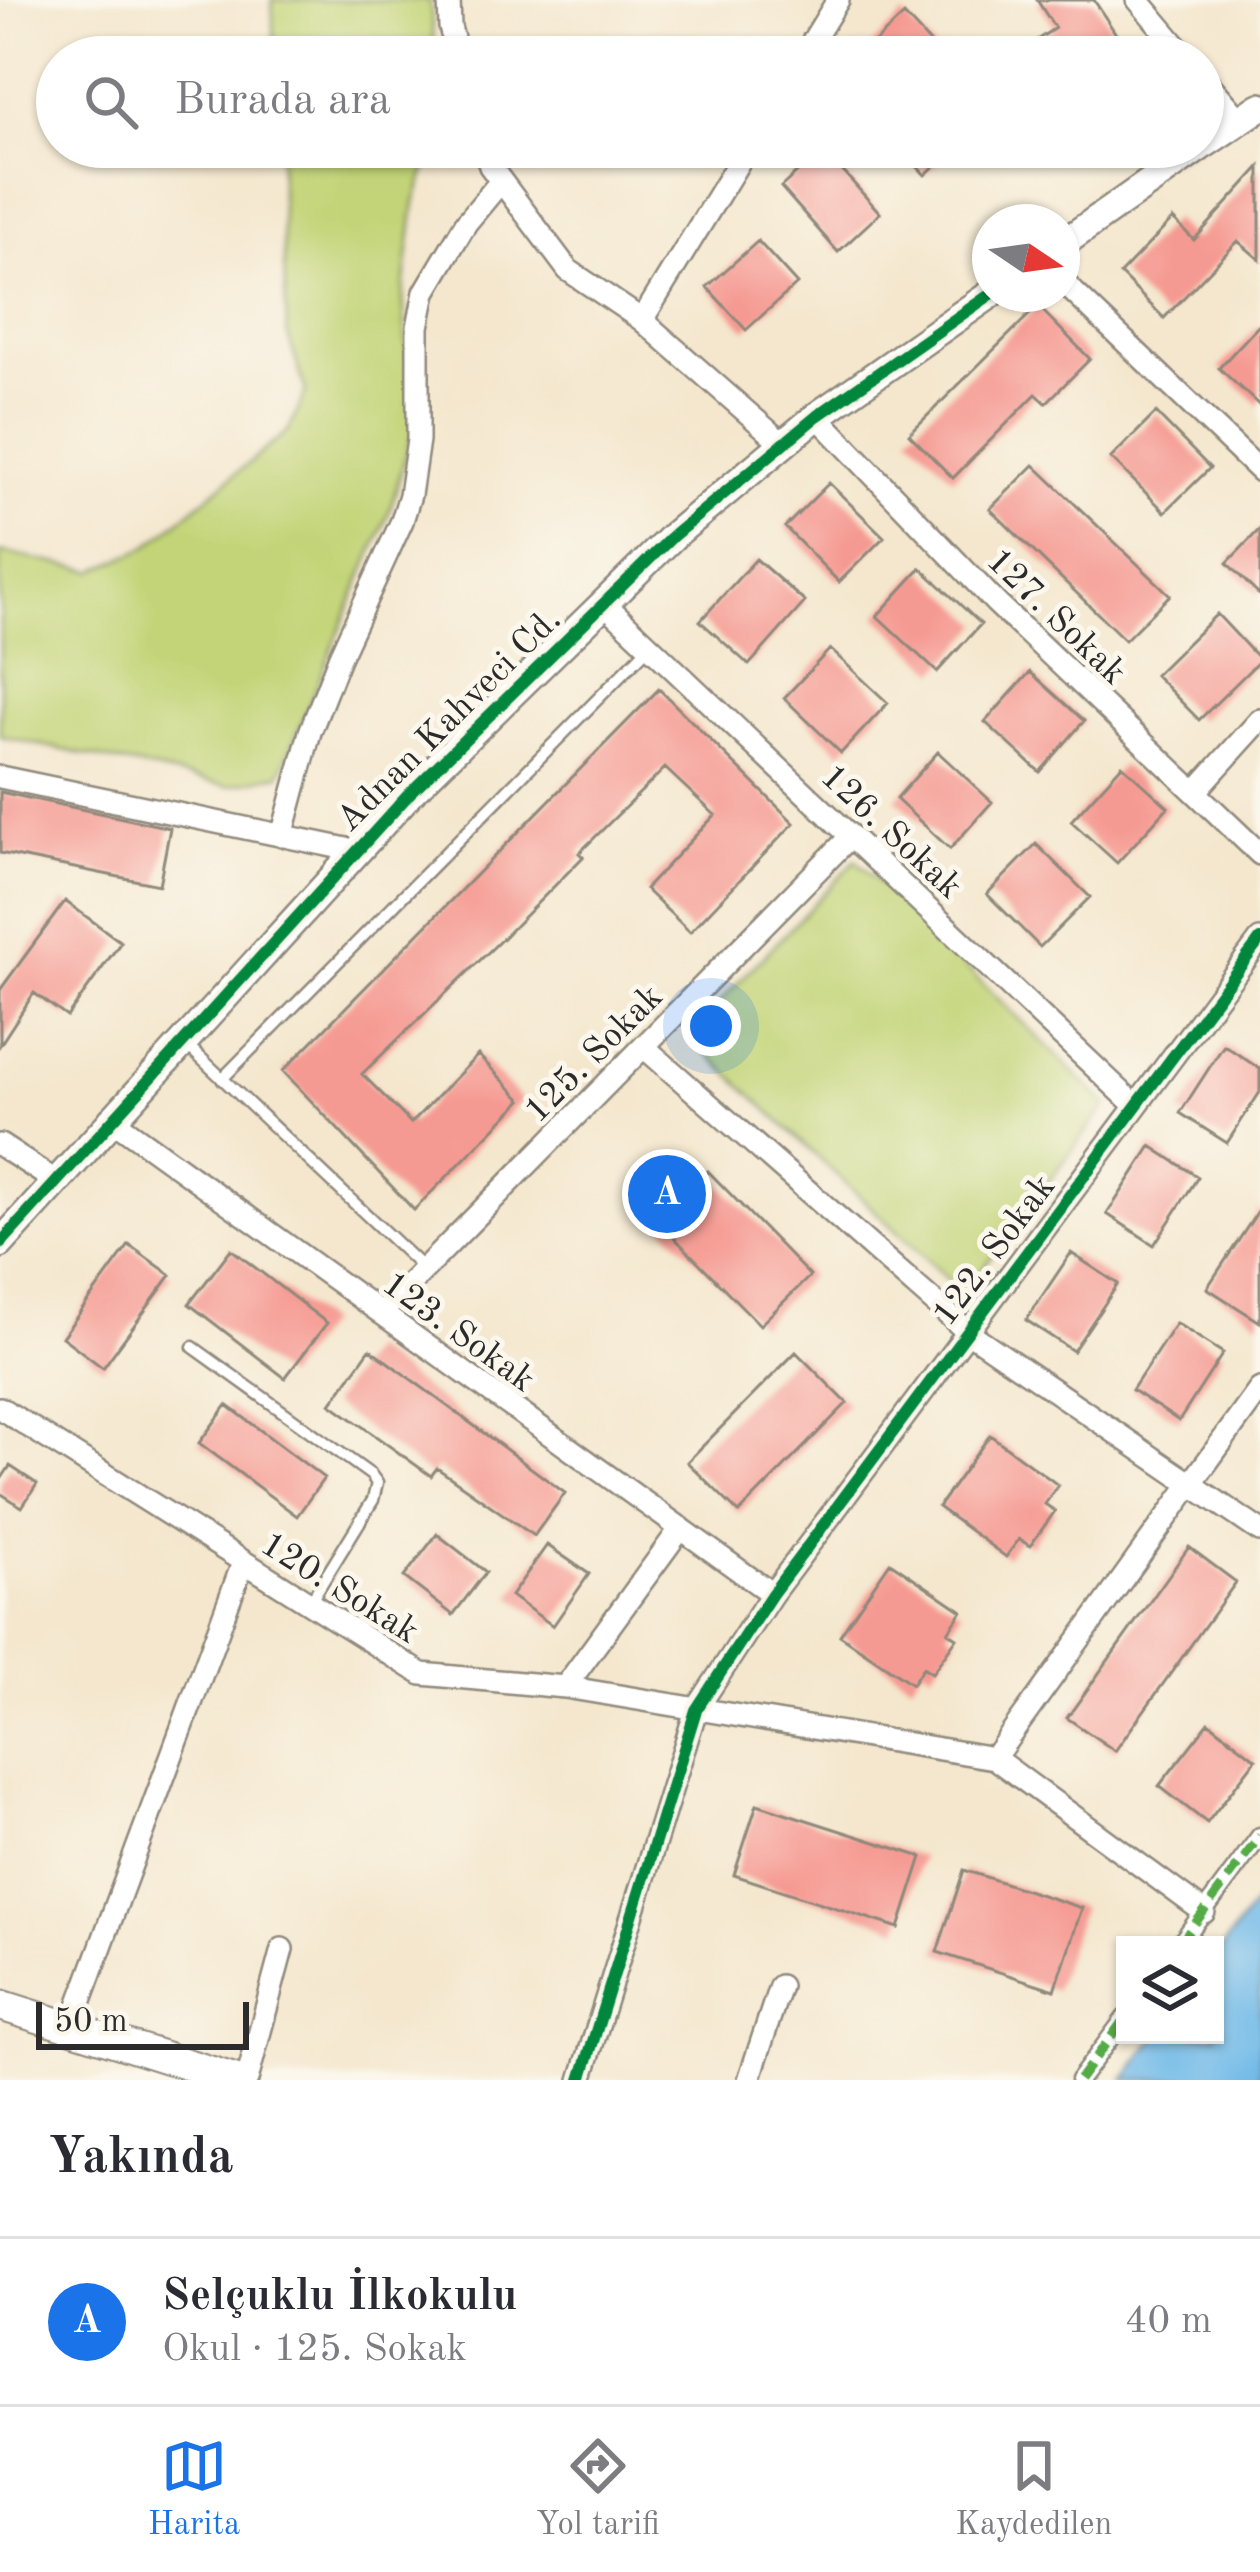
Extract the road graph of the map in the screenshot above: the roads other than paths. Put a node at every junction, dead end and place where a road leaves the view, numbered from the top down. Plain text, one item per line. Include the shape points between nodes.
1 (448, 0) edge
2 (838, 0) edge
3 (1138, 0) edge
4 (452, 36) edge
5 (816, 36) edge
6 (1168, 36) edge
7 (1224, 91) edge
8 (1254, 112) edge
9 (1224, 132) edge
10 (491, 168) edge
11 (735, 168) edge
12 (1171, 168) edge
13 (501, 181) junction
14 (1080, 231) edge
15 (1080, 298) edge
16 (972, 307) edge
17 (642, 320) junction
18 (817, 416) junction
19 (783, 444) junction
20 (1260, 471) edge
21 (604, 603) junction
22 (650, 646) junction
23 (1260, 720) edge
24 (0, 777) edge
25 (1195, 792) junction
26 (282, 836) junction
27 (851, 836) junction
28 (356, 851) junction
29 (1260, 854) edge
30 (1260, 940) edge
31 (181, 1040) junction
32 (644, 1047) junction
33 (222, 1079) junction
34 (1136, 1106) junction
35 (110, 1118) junction
36 (0, 1145) edge
37 (55, 1180) junction
38 (0, 1244) edge
39 (424, 1269) junction
40 (381, 1313) junction
41 (968, 1332) junction
42 (193, 1347) dead end
43 (1260, 1389) edge
44 (0, 1408) edge
45 (1191, 1484) junction
46 (680, 1528) junction
47 (1260, 1531) edge
48 (243, 1563) junction
49 (772, 1594) junction
50 (308, 1605) junction
51 (565, 1688) junction
52 (696, 1710) junction
53 (994, 1758) junction
54 (1260, 1836) edge
55 (1204, 1912) junction
56 (1186, 1936) edge
57 (282, 1949) dead end
58 (781, 1986) dead end
59 (0, 2005) edge
60 (71, 2026) junction
61 (1116, 2030) edge
62 (236, 2080) edge
63 (247, 2080) edge
64 (581, 2080) edge
65 (749, 2080) edge
66 (1079, 2080) edge

1 - 4 street
2 - 5 street
3 - 6 street
7 - 8 street
8 - 9 street
10 - 13 street
11 - 17 street
12 - 14 street
13 - 17 street via 568,270
13 - 26 street via 425,292 410,495 310,732
15 - 20 street
16 - 18 street, Adnan Kahveci Cd.
17 - 19 street
18 - 19 street, Adnan Kahveci Cd.
18 - 25 street, 127. Sokak via 996,603
19 - 21 street, Adnan Kahveci Cd.
21 - 22 street, 126. Sokak
21 - 28 street, Adnan Kahveci Cd.
22 - 27 street, 126. Sokak
22 - 33 lane
23 - 25 street
24 - 26 street
25 - 29 street, 127. Sokak
26 - 28 street
27 - 32 street, 125. Sokak
27 - 34 street, 126. Sokak
28 - 31 street, Adnan Kahveci Cd.
30 - 34 street, 122. Sokak
31 - 33 lane
31 - 35 street, Adnan Kahveci Cd.
32 - 39 street, 125. Sokak
32 - 41 street
33 - 39 lane
34 - 41 street, 122. Sokak
35 - 37 street, Adnan Kahveci Cd.
35 - 40 street, 123. Sokak
36 - 37 street
37 - 38 street, Adnan Kahveci Cd.
39 - 40 street, 125. Sokak
40 - 46 street, 123. Sokak
41 - 45 street
41 - 49 street, 122. Sokak
42 - 50 lane via 377,1484
43 - 45 street
44 - 48 street, 120. Sokak
45 - 47 street
45 - 53 street
46 - 49 street, 123. Sokak
46 - 51 street
48 - 50 street, 120. Sokak
48 - 60 street
49 - 52 street, 122. Sokak
50 - 51 street, 120. Sokak via 422,1674
51 - 52 street, 120. Sokak
52 - 53 street, 120. Sokak
52 - 64 street, 122. Sokak
53 - 55 street
54 - 55 street
55 - 56 street
57 - 63 street
58 - 65 street
59 - 60 main road
60 - 62 main road
61 - 66 street

